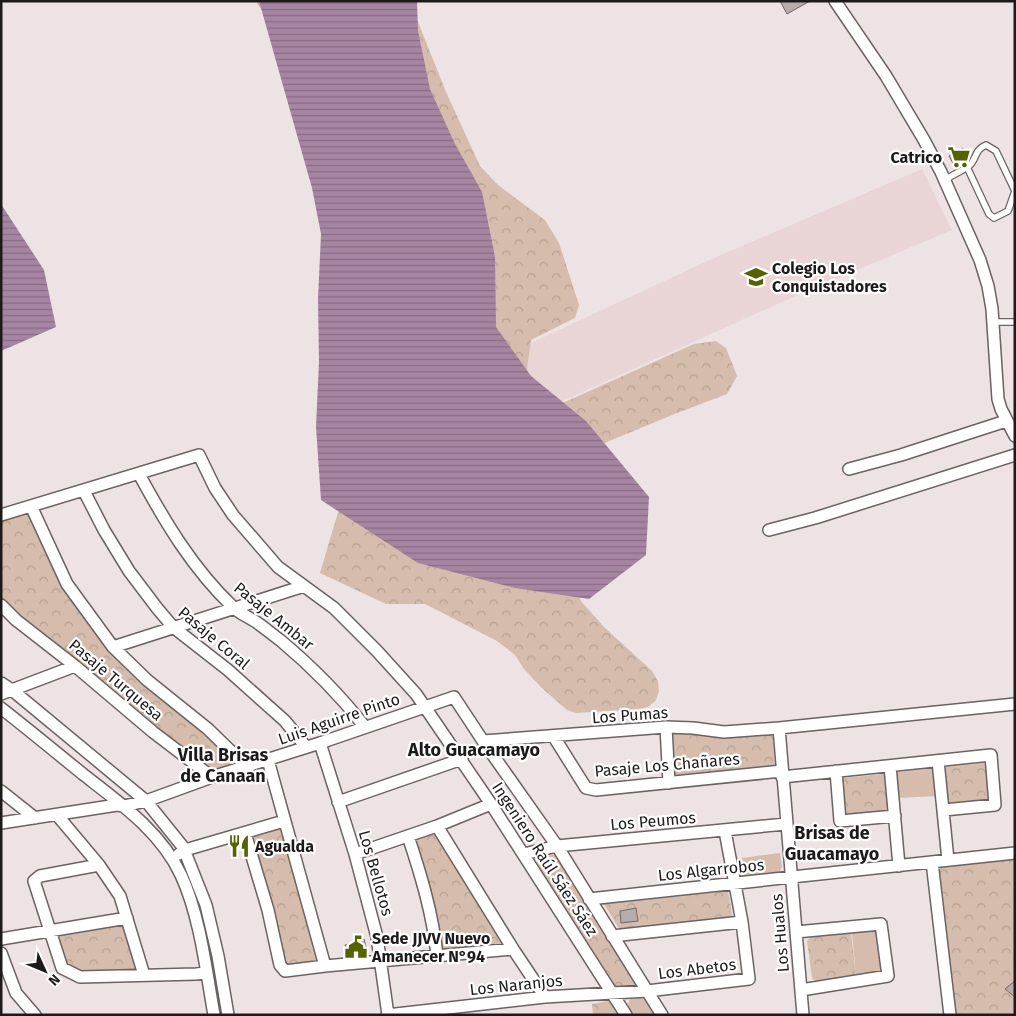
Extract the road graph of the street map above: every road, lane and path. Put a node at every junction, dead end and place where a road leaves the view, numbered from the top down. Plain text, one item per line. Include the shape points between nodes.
1 (835, 1) edge
2 (967, 167) junction
3 (944, 180) junction
4 (994, 322) junction
5 (1015, 322) edge
6 (1006, 421) junction
7 (1015, 436) edge
8 (1015, 455) edge
9 (849, 470) dead end
10 (139, 474) junction
11 (84, 491) junction
12 (31, 506) junction
13 (1, 515) edge
14 (769, 530) dead end
15 (304, 586) junction
16 (1, 605) edge
17 (234, 608) junction
18 (173, 627) junction
19 (113, 648) junction
20 (75, 666) junction
21 (1, 683) edge
22 (7, 692) edge
23 (454, 697) joint
24 (1015, 704) edge
25 (425, 707) junction
26 (1, 708) edge
27 (365, 727) junction
28 (666, 727) junction
29 (778, 728) junction
30 (554, 737) junction
31 (483, 741) junction
32 (320, 743) junction
33 (306, 747) junction
34 (462, 759) junction
35 (268, 760) junction
36 (938, 761) junction
37 (890, 766) junction
38 (247, 767) junction
39 (836, 771) junction
40 (782, 774) junction
41 (212, 777) junction
42 (669, 783) junction
43 (1, 791) edge
44 (146, 801) junction
45 (338, 802) junction
46 (491, 804) junction
47 (124, 806) junction
48 (944, 810) junction
49 (57, 814) junction
50 (895, 816) junction
51 (35, 818) junction
52 (284, 821) junction
53 (1, 823) edge
54 (786, 824) junction
55 (437, 826) junction
56 (725, 831) junction
57 (245, 834) junction
58 (408, 836) junction
59 (556, 846) junction
60 (185, 850) junction
61 (1015, 853) edge
62 (355, 854) junction
63 (524, 854) junction
64 (171, 858) junction
65 (948, 860) junction
66 (932, 862) junction
67 (99, 865) junction
68 (899, 866) junction
69 (791, 877) junction
70 (735, 883) junction
71 (589, 899) junction
72 (127, 918) junction
73 (742, 922) junction
74 (50, 930) junction
75 (796, 932) junction
76 (612, 936) junction
77 (1, 939) edge
78 (513, 949) junction
79 (1, 954) edge
80 (437, 956) junction
81 (380, 961) junction
82 (325, 966) junction
83 (206, 972) junction
84 (144, 975) junction
85 (801, 990) junction
86 (647, 991) junction
87 (612, 993) junction
88 (545, 997) junction
89 (36, 1015) edge
90 (214, 1015) edge
91 (228, 1015) edge
92 (388, 1015) edge
93 (626, 1015) edge
94 (662, 1015) edge
95 (803, 1015) edge
96 (950, 1015) edge

1 - 3 street via 905,108
2 - 2 lane via 979,147 986,145 996,151 1015,191 1008,211 994,218 989,214
2 - 3 lane
3 - 4 street via 983,266
4 - 5 lane
4 - 6 street via 998,399
6 - 7 street
6 - 9 street
8 - 14 street
10 - 11 street
10 - 15 street, Ingeniero Raúl Sáez Sáez via 199,455 233,515 278,566
10 - 17 street, Pasaje Ambar via 187,553
11 - 12 street
11 - 18 street, Pasaje Coral via 129,570
12 - 13 street
12 - 19 street via 67,584
15 - 17 street
15 - 25 street, Ingeniero Raúl Sáez Sáez via 334,608
16 - 20 street, Pasaje Turquesa
17 - 18 street
17 - 27 street, Pasaje Ambar via 258,623 304,662
18 - 19 street
18 - 33 street, Pasaje Coral via 285,721
19 - 38 street via 147,680 208,728
20 - 22 street
20 - 41 street, Pasaje Turquesa
21 - 22 street
22 - 44 street
23 - 25 street, Luis Aguirre Pinto
23 - 31 street, Ingeniero Raúl Sáez Sáez
24 - 29 street, Los Pumas
25 - 27 street, Luis Aguirre Pinto
25 - 34 street, Ingeniero Raúl Sáez Sáez
26 - 47 street
27 - 32 street, Luis Aguirre Pinto
28 - 29 street, Los Pumas via 724,732
28 - 30 street, Los Pumas
28 - 42 street
29 - 40 street, Los Hualos
30 - 31 street, Los Pumas
30 - 42 street, Pasaje Los Chañares via 586,788 596,790
31 - 59 street, Ingeniero Raúl Sáez Sáez
32 - 33 street, Luis Aguirre Pinto
32 - 45 street, Los Bellotos
33 - 35 street, Luis Aguirre Pinto
34 - 45 street
34 - 46 street, Ingeniero Raúl Sáez Sáez
35 - 38 street, Luis Aguirre Pinto
35 - 52 street
36 - 37 street, Pasaje Los Chañares
36 - 48 street
36 - 48 street, Pasaje Los Chañares via 991,755 995,805
37 - 39 street, Pasaje Los Chañares
37 - 50 street
38 - 41 street, Luis Aguirre Pinto
39 - 40 street, Pasaje Los Chañares
39 - 50 street via 840,821
40 - 42 street, Pasaje Los Chañares
40 - 54 street, Los Hualos
41 - 44 street, Luis Aguirre Pinto
43 - 51 street
44 - 47 street, Luis Aguirre Pinto
44 - 60 street
45 - 62 street, Los Bellotos
46 - 55 street
46 - 63 street, Ingeniero Raúl Sáez Sáez
47 - 49 street, Luis Aguirre Pinto
47 - 64 street
48 - 65 street
49 - 51 street, Luis Aguirre Pinto
49 - 67 street
50 - 68 street
51 - 53 street, Luis Aguirre Pinto
52 - 57 street
52 - 82 street
54 - 56 street, Los Peumos
54 - 69 street, Los Hualos
55 - 58 street
55 - 78 street
56 - 59 street, Los Peumos
56 - 70 street, Los Abetos
57 - 60 street
57 - 82 street via 280,964 285,971
58 - 62 street
58 - 80 street via 420,872
59 - 63 street, Los Peumos
59 - 71 street, Ingeniero Raúl Sáez Sáez
60 - 64 street
60 - 91 street via 206,904
61 - 65 street, Los Algarrobos
62 - 81 street, Los Bellotos via 377,937
63 - 87 street, Ingeniero Raúl Sáez Sáez
64 - 83 street via 181,875 193,912
65 - 66 street, Los Algarrobos
66 - 68 street, Los Algarrobos
66 - 96 street
67 - 72 street via 120,896
67 - 74 street via 40,876 34,882
68 - 69 street, Los Algarrobos
69 - 70 street, Los Algarrobos
69 - 75 street, Los Hualos
70 - 71 street, Los Algarrobos
70 - 73 street, Los Abetos
71 - 76 street, Ingeniero Raúl Sáez Sáez
72 - 74 street
72 - 84 street
73 - 76 street
73 - 86 street, Los Abetos via 749,979
74 - 77 street
74 - 84 street via 62,968 69,973 80,977
75 - 85 street, Los Hualos
75 - 85 street via 882,924 888,976
76 - 86 street, Ingeniero Raúl Sáez Sáez
78 - 80 street
78 - 88 street
79 - 89 street via 16,993
80 - 81 street
81 - 82 street
81 - 92 street, Los Bellotos
83 - 84 street
83 - 90 street
85 - 95 street, Los Hualos
86 - 87 street, Los Naranjos
86 - 94 street, Ingeniero Raúl Sáez Sáez
87 - 88 street, Los Naranjos
87 - 93 street, Ingeniero Raúl Sáez Sáez
88 - 92 street, Los Naranjos

